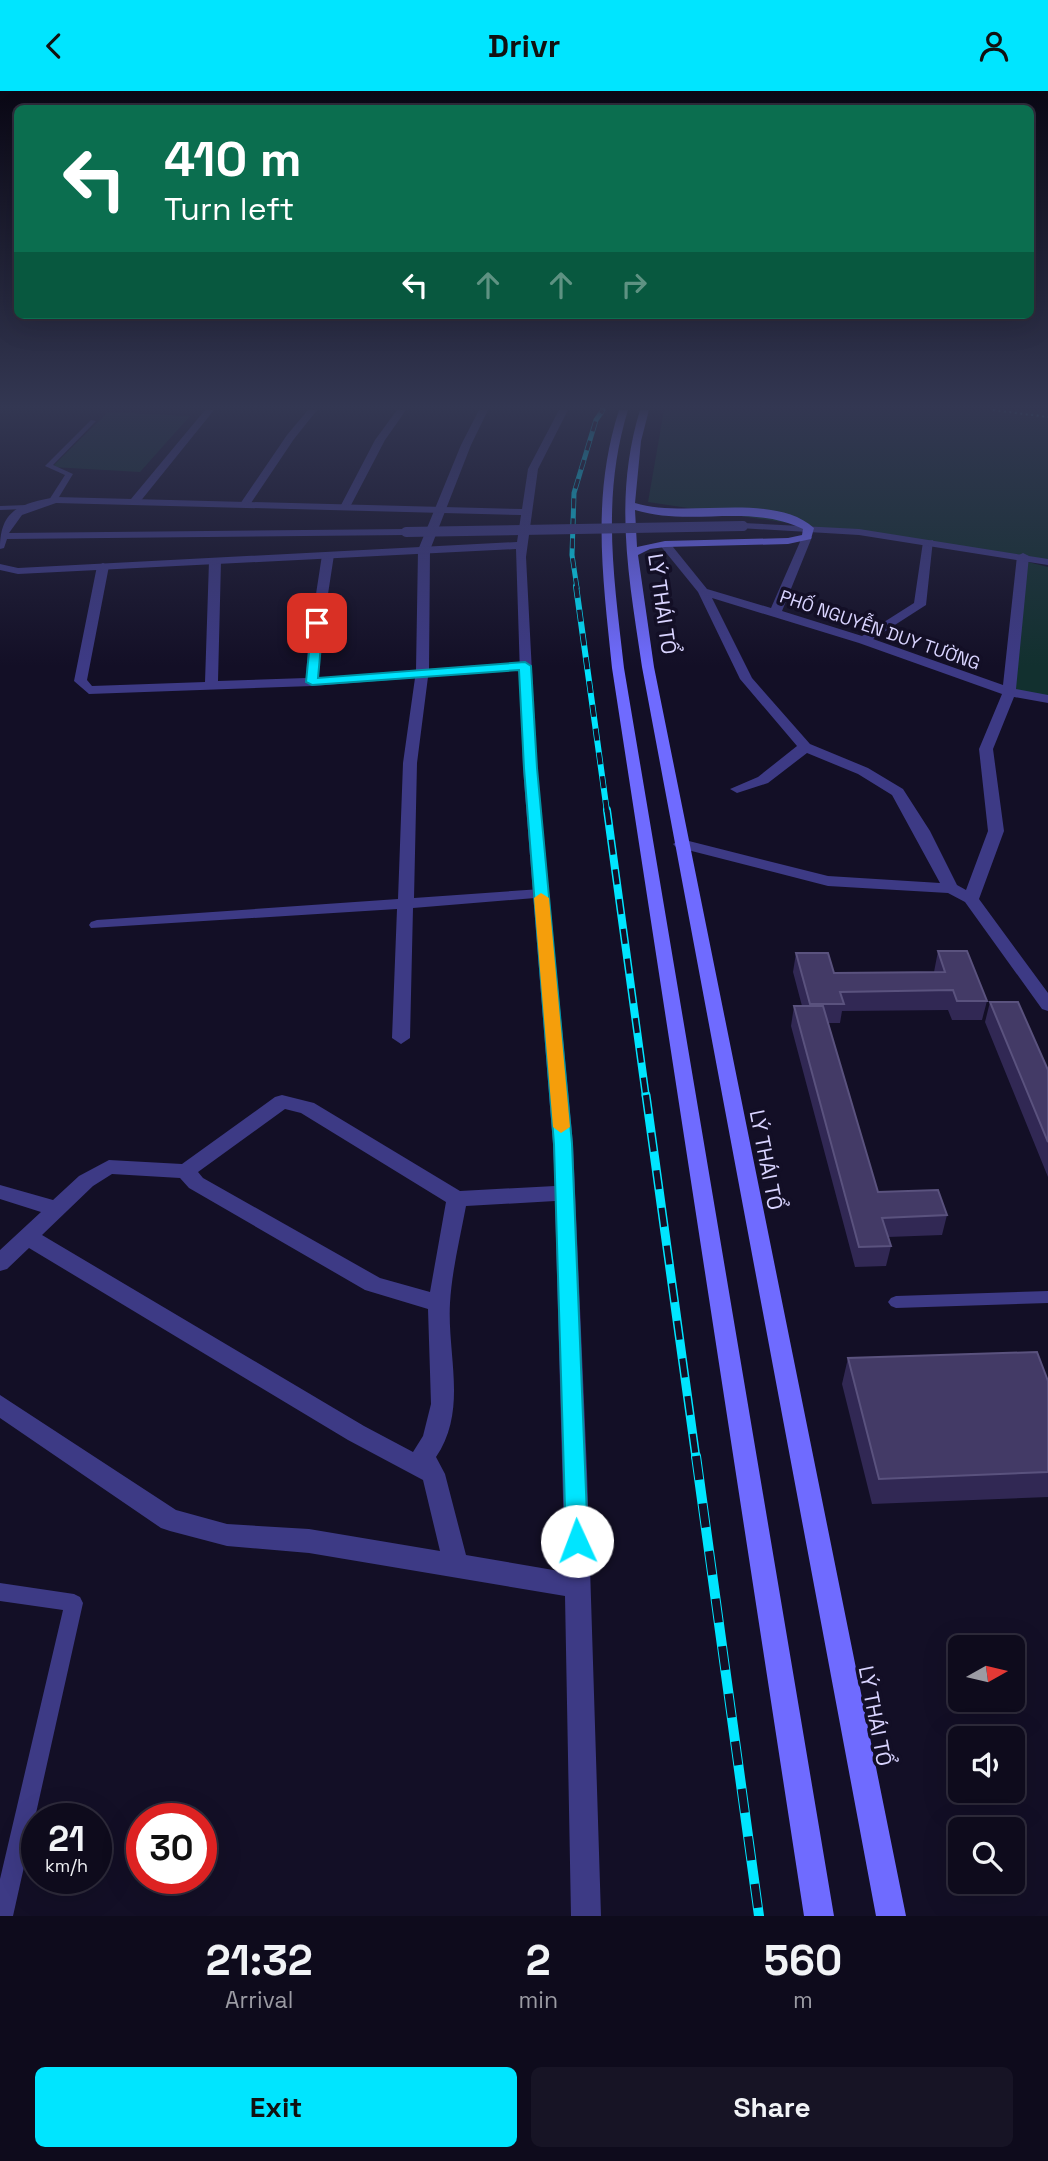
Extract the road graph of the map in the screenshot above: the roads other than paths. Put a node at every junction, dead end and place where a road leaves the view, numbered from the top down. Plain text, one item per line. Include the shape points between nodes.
1 (56, 495) edge
2 (140, 495) edge
3 (252, 495) edge
4 (351, 495) edge
5 (445, 495) edge
6 (529, 495) edge
7 (606, 495) edge
8 (630, 495) edge
9 (53, 501) junction
10 (135, 501) junction
11 (245, 505) junction
12 (629, 505) junction
13 (24, 507) junction
14 (345, 507) junction
15 (0, 508) edge
16 (439, 510) junction
17 (526, 512) junction
18 (808, 533) junction
19 (1, 540) edge
20 (929, 542) junction
21 (665, 544) junction
22 (521, 545) junction
23 (424, 550) junction
24 (632, 554) junction
25 (327, 555) junction
26 (1023, 556) junction
27 (215, 561) junction
28 (1045, 561) edge
29 (103, 566) junction
30 (0, 568) edge
31 (610, 586) junction
32 (636, 586) junction
33 (703, 591) junction
34 (775, 613) junction
35 (863, 640) junction
36 (525, 666) junction
37 (422, 674) junction
38 (312, 682) junction
39 (211, 686) junction
40 (1009, 692) junction
41 (1048, 699) edge
42 (805, 747) junction
43 (737, 789) dead end
44 (681, 844) junction
45 (951, 888) junction
46 (541, 894) junction
47 (971, 899) junction
48 (407, 903) junction
49 (97, 925) dead end
50 (1048, 1005) edge
51 (401, 1038) dead end
52 (186, 1171) junction
53 (0, 1192) edge
54 (565, 1193) junction
55 (457, 1199) junction
56 (56, 1209) junction
57 (28, 1237) junction
58 (0, 1263) edge
59 (1048, 1297) edge
60 (896, 1302) dead end
61 (439, 1304) junction
62 (0, 1405) edge
63 (433, 1474) junction
64 (456, 1566) junction
65 (578, 1586) junction
66 (0, 1592) edge
67 (2, 1916) edge
68 (586, 1916) edge
69 (819, 1916) edge
70 (891, 1916) edge

1 - 9 lane
2 - 10 street
3 - 11 street
4 - 14 street
5 - 16 street
6 - 17 street
7 - 31 main road
8 - 12 main road, LÝ THÁI TỔ
9 - 10 street
9 - 13 street
10 - 11 street
11 - 14 street
12 - 18 main road via 659,514 772,515 794,519
12 - 24 main road, LÝ THÁI TỔ
13 - 15 lane
13 - 19 street
14 - 16 street
16 - 17 street
16 - 23 street
17 - 22 street
18 - 19 street, bridge via 743,526
18 - 20 street via 859,532
18 - 21 main road via 788,541
18 - 34 street
20 - 26 street
20 - 35 street via 920,605
21 - 24 main road
21 - 33 street
22 - 23 street
22 - 36 street
23 - 25 street
23 - 37 street
24 - 32 main road, LÝ THÁI TỔ
25 - 27 street
25 - 38 street
26 - 28 street
26 - 40 street
27 - 29 street
27 - 39 street
29 - 30 street
29 - 39 street via 80,681 89,690
31 - 32 main road
31 - 69 main road via 618,668
32 - 44 main road, LÝ THÁI TỔ
33 - 34 street, PHỐ NGUYỄN DUY TƯỜNG
33 - 42 street via 746,679
34 - 35 street, PHỐ NGUYỄN DUY TƯỜNG
35 - 40 street, PHỐ NGUYỄN DUY TƯỜNG
36 - 37 street
36 - 46 street
37 - 38 street
37 - 48 street via 410,763
38 - 39 street
40 - 41 street, PHỐ NGUYỄN DUY TƯỜNG
40 - 47 street via 986,749 996,831
42 - 43 street via 763,780
42 - 45 street via 863,771 898,792
44 - 45 street via 828,881
44 - 70 main road, LÝ THÁI TỔ
45 - 47 street
46 - 48 street
46 - 54 street
47 - 50 street
48 - 49 street
48 - 51 street
52 - 55 street via 282,1102 307,1108
52 - 56 street via 109,1167
52 - 61 street via 196,1183 373,1284
53 - 56 street
54 - 55 street
54 - 65 street
55 - 61 street
56 - 57 street
57 - 58 street
57 - 63 street via 356,1433
59 - 60 lane
61 - 63 street via 442,1406 432,1446 423,1456
62 - 64 street via 170,1520 228,1535 309,1541
63 - 64 street
64 - 65 street
65 - 68 street
66 - 67 lane via 74,1603

